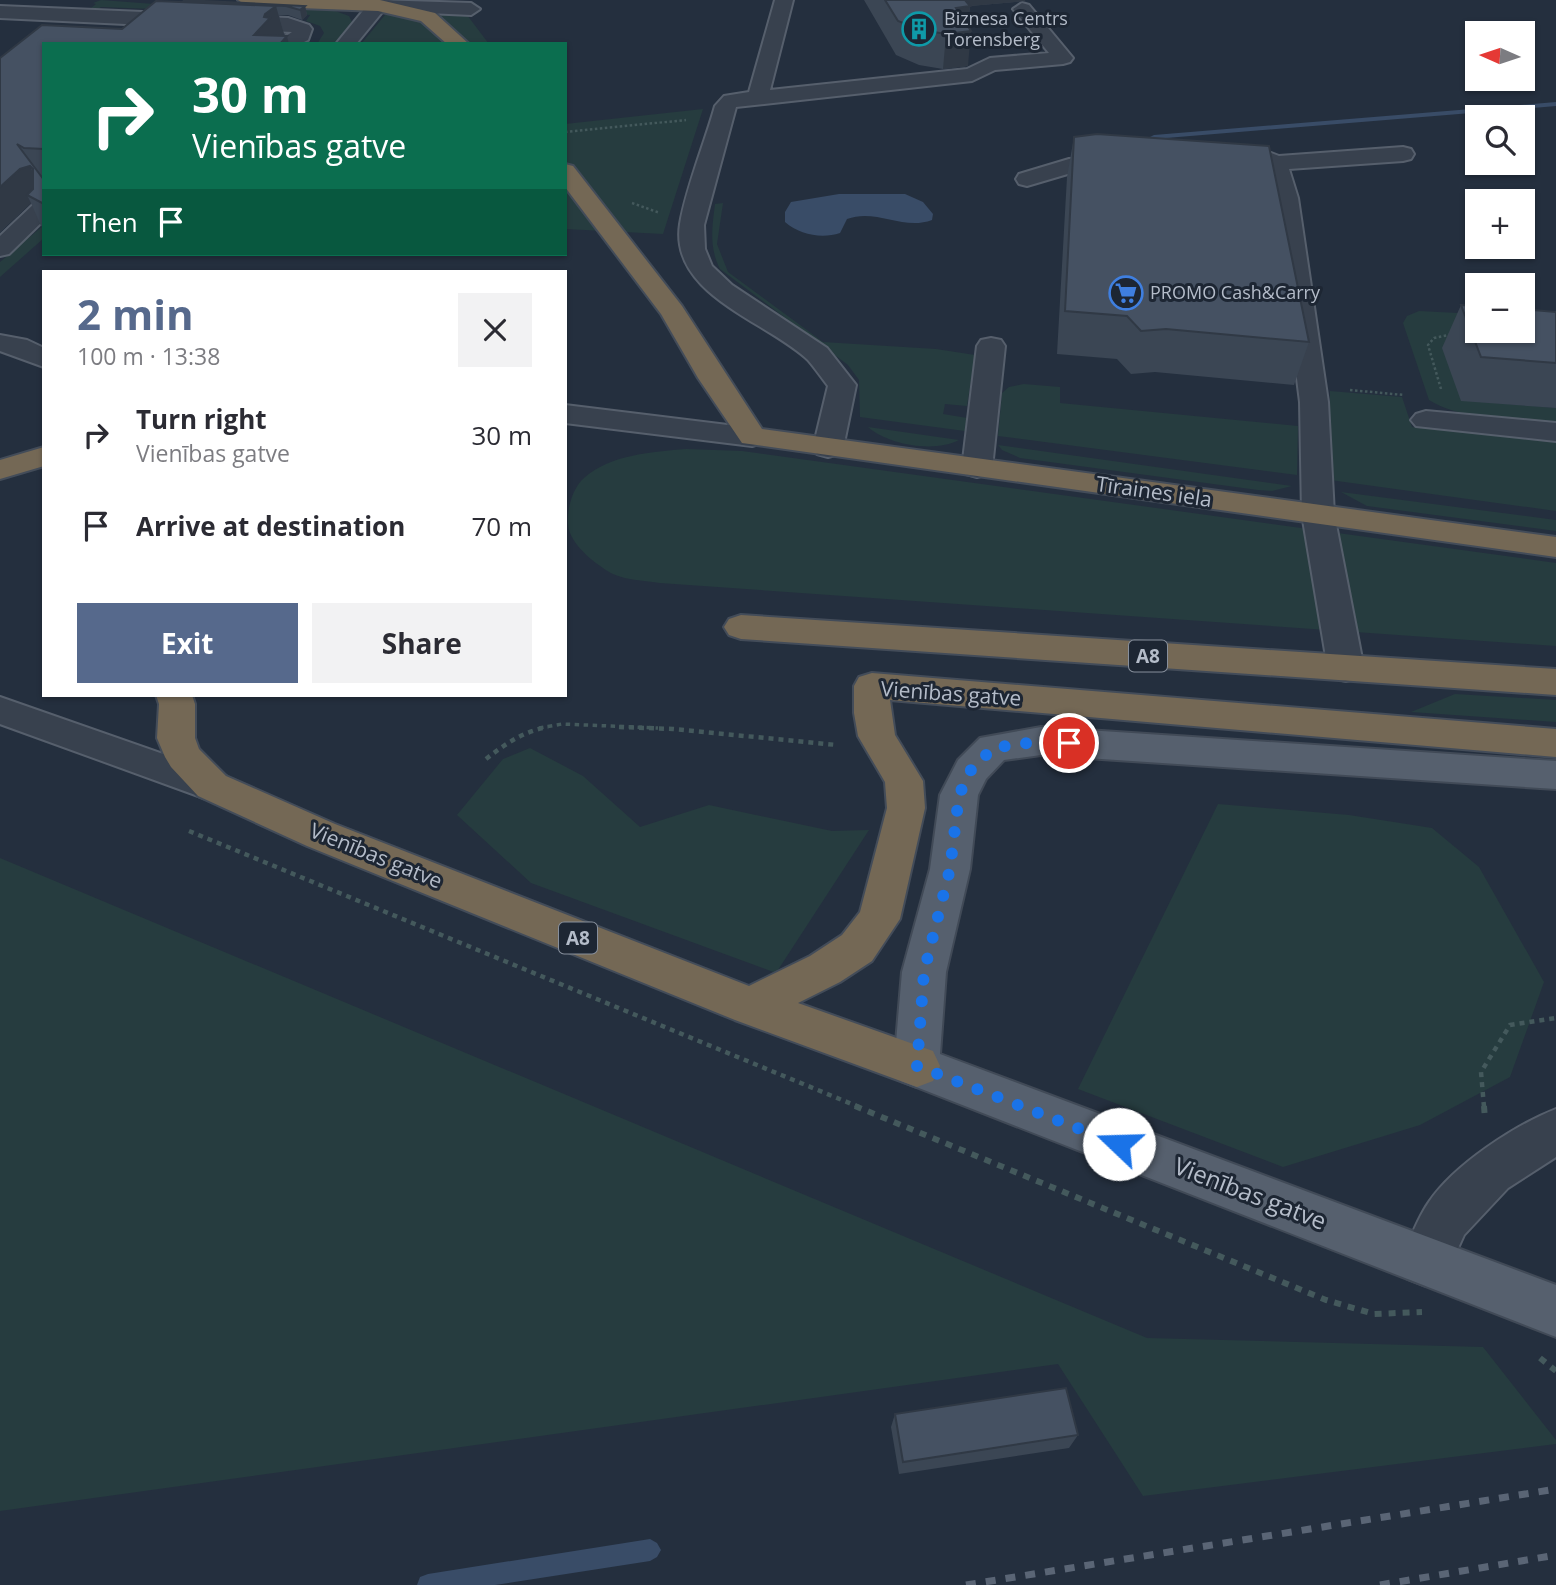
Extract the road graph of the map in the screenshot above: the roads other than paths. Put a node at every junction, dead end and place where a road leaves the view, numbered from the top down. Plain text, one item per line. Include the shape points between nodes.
1 (84, 0) edge
2 (247, 0) edge
3 (784, 0) edge
4 (378, 5) junction
5 (471, 9) dead end
6 (1022, 9) dead end
7 (0, 12) edge
8 (65, 15) junction
9 (40, 34) edge
10 (288, 42) edge
11 (348, 42) edge
12 (457, 42) edge
13 (758, 97) junction
14 (1234, 152) edge
15 (1403, 154) dead end
16 (1138, 160) edge
17 (1276, 163) junction
18 (567, 174) edge
19 (1027, 179) dead end
20 (38, 212) edge
21 (0, 215) edge
22 (0, 249) edge
23 (0, 343) edge
24 (991, 346) dead end
25 (42, 358) edge
26 (1422, 408) road end
27 (567, 414) edge
28 (1556, 432) edge
29 (752, 438) junction
30 (828, 448) junction
31 (42, 457) edge
32 (977, 468) junction
33 (0, 470) edge
34 (1318, 514) junction
35 (1556, 547) edge
36 (741, 627) dead end
37 (1346, 669) junction
38 (1556, 682) edge
39 (175, 697) edge
40 (0, 710) edge
41 (1556, 743) edge
42 (1556, 775) edge
43 (212, 786) junction
44 (751, 1006) junction
45 (917, 1066) junction
46 (1556, 1131) edge
47 (1426, 1261) junction
48 (1556, 1311) edge

1 - 8 street
2 - 4 highway
3 - 13 street
4 - 5 street
4 - 11 street
4 - 12 highway via 428,17
6 - 13 street via 1063,58 990,64 972,75
7 - 8 street
8 - 9 street
8 - 10 street via 288,24 302,29 301,36
13 - 30 street via 731,100 722,117 692,226 693,249 700,269 723,290 817,354 842,384
14 - 17 street via 1248,151
15 - 17 street
16 - 19 street via 1069,166
17 - 34 street via 1286,198 1312,387
18 - 29 highway via 673,312
20 - 21 street
20 - 22 street
23 - 25 street
24 - 32 street
26 - 28 street
27 - 29 street
29 - 30 highway, Tīraines iela
30 - 32 highway, Tīraines iela
31 - 33 highway
32 - 34 highway, Tīraines iela
34 - 35 highway, Tīraines iela
34 - 37 street
36 - 37 highway, A8
37 - 38 highway, A8
39 - 43 highway via 176,738 184,757
40 - 43 street, Vienības gatve
41 - 44 highway, Vienības gatve via 872,686 877,736 904,781 906,808 879,919 857,948
42 - 45 main road via 1041,741 993,748 971,770 959,795 950,869 924,972
43 - 44 highway, Vienības gatve / A8 via 321,835
44 - 45 highway, Vienības gatve / A8
45 - 47 main road, Vienības gatve
46 - 47 street via 1491,1172 1447,1218
47 - 48 main road, Vienības gatve

